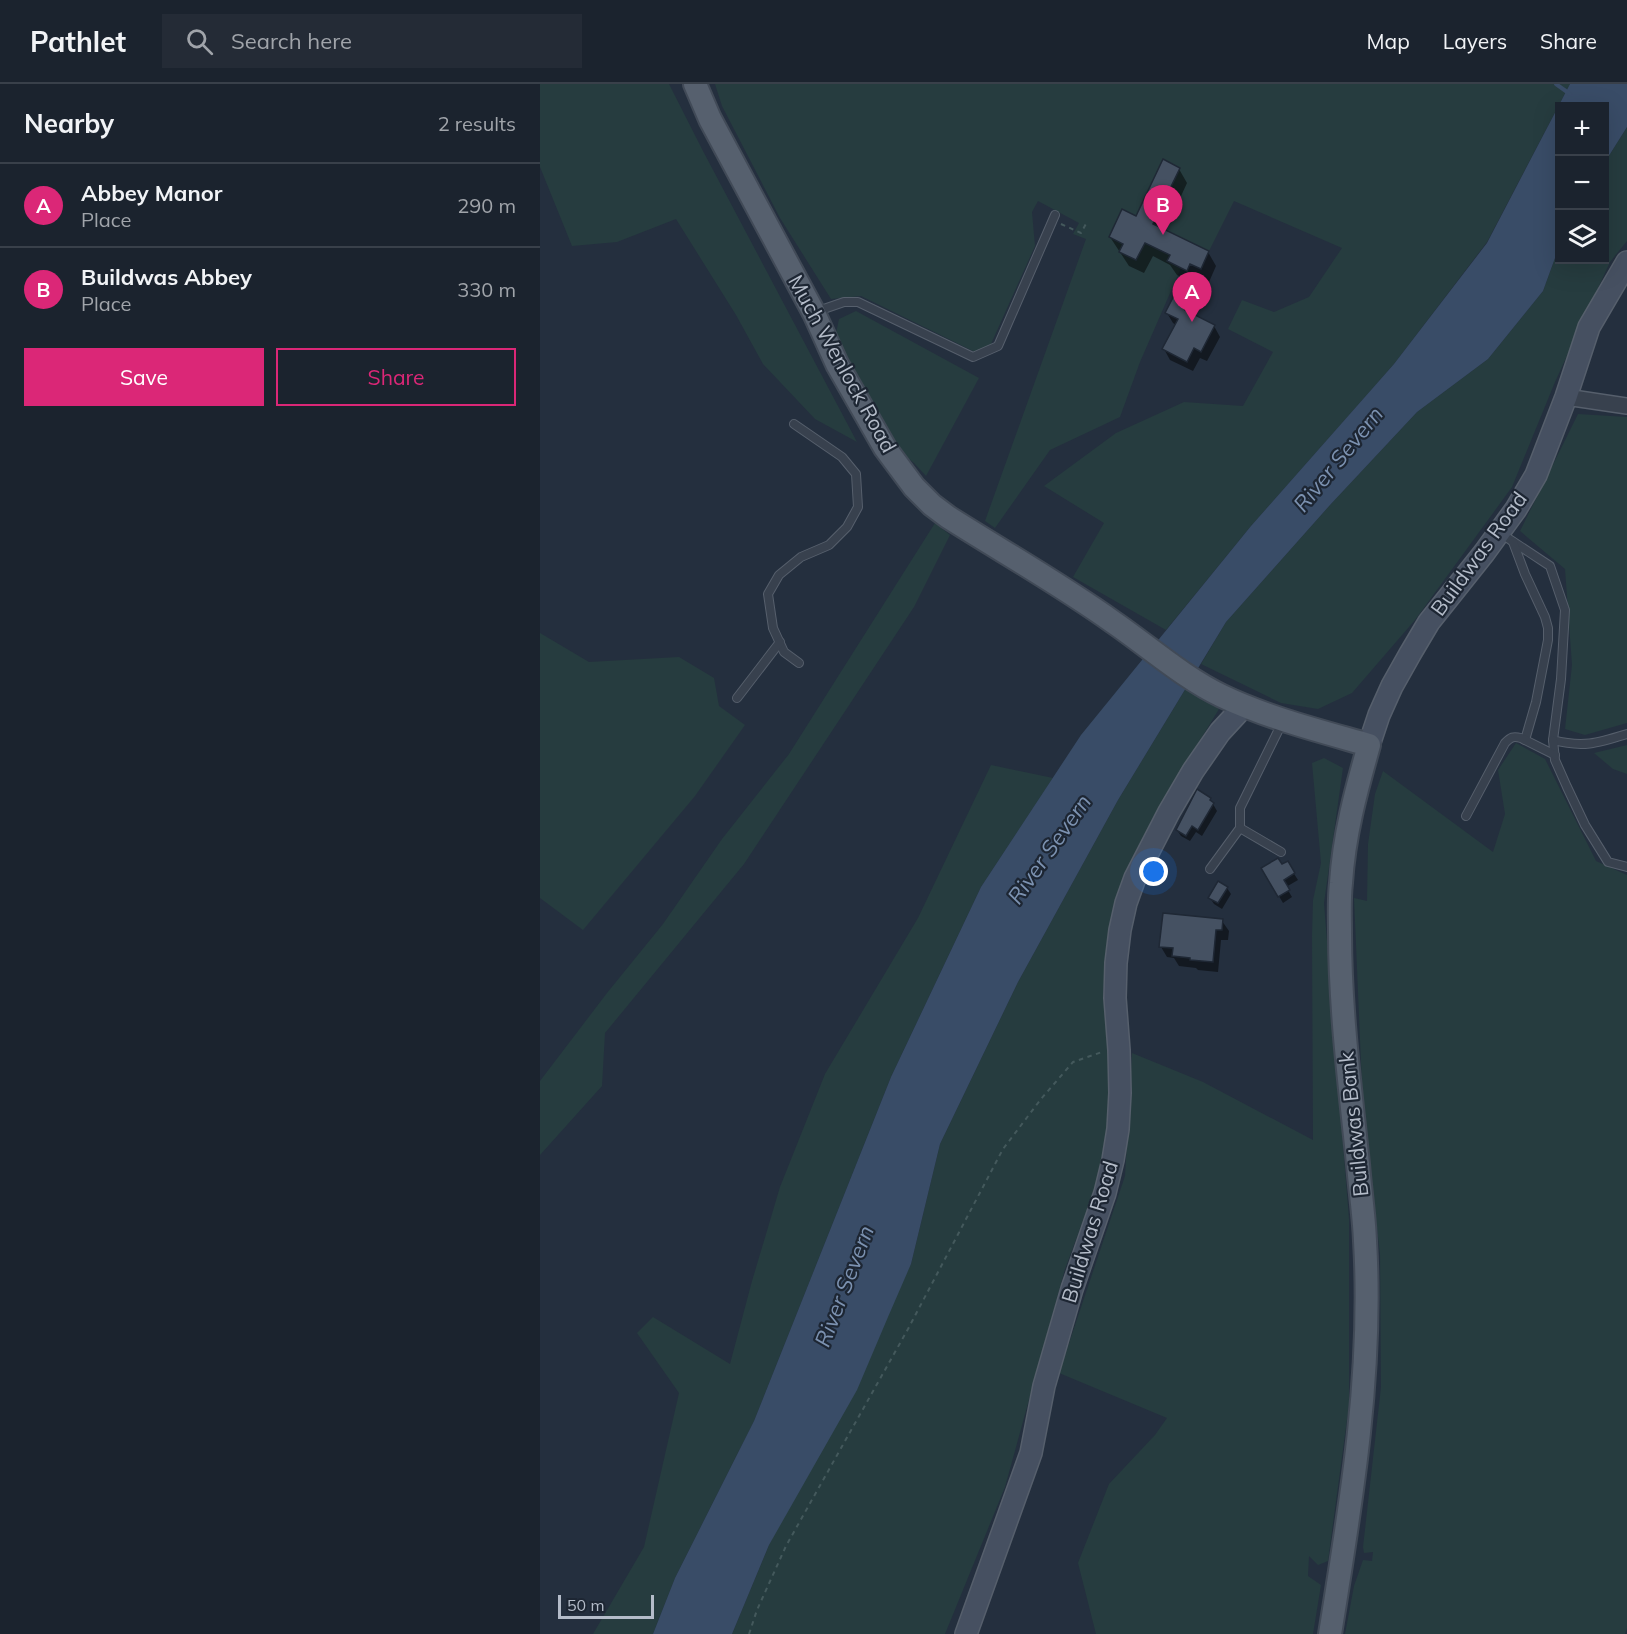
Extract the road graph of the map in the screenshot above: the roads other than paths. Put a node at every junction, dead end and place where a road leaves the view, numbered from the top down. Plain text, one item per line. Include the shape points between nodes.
1 (695, 84) edge
2 (1057, 219) road end
3 (1627, 262) edge
4 (814, 312) junction
5 (1566, 397) junction
6 (1627, 406) edge
7 (794, 424) dead end
8 (1506, 537) junction
9 (780, 642) junction
10 (799, 663) dead end
11 (737, 698) dead end
12 (1244, 706) junction
13 (1283, 719) junction
14 (1627, 734) edge
15 (1525, 740) junction
16 (1553, 740) junction
17 (1369, 745) junction
18 (1555, 755) junction
19 (1466, 816) dead end
20 (1240, 828) junction
21 (1281, 852) dead end
22 (1627, 867) edge
23 (1210, 869) dead end
24 (966, 1634) edge
25 (1330, 1634) edge

1 - 4 main road, Much Wenlock Road
2 - 4 lane via 998,346 973,357 858,302 843,302
3 - 5 street, Buildwas Road via 1589,327
4 - 12 main road, Much Wenlock Road via 837,364 885,448 932,505 1112,620 1220,696
5 - 6 street
5 - 8 street, Buildwas Road via 1536,475 1516,509
7 - 9 lane via 842,457 856,474 858,507 847,527 829,545 801,556 779,574 768,594 773,628
8 - 15 lane via 1548,628 1536,702
8 - 16 lane via 1550,566 1565,610 1562,680
8 - 17 street, Buildwas Road via 1436,613 1392,686
9 - 10 lane via 784,652
9 - 11 lane
12 - 13 main road
12 - 24 street, Buildwas Road via 1220,732 1168,812 1135,878 1124,912 1116,963 1120,1093 1113,1160 1044,1386 1030,1453
13 - 17 main road
13 - 20 lane via 1240,808
14 - 16 lane via 1593,744
15 - 18 lane
15 - 19 lane via 1515,736 1505,743
16 - 18 lane
17 - 25 main road, Buildwas Bank via 1349,818 1340,885 1340,969 1365,1240 1367,1339 1348,1527
18 - 22 lane via 1566,787 1608,862
20 - 21 lane
20 - 23 lane

